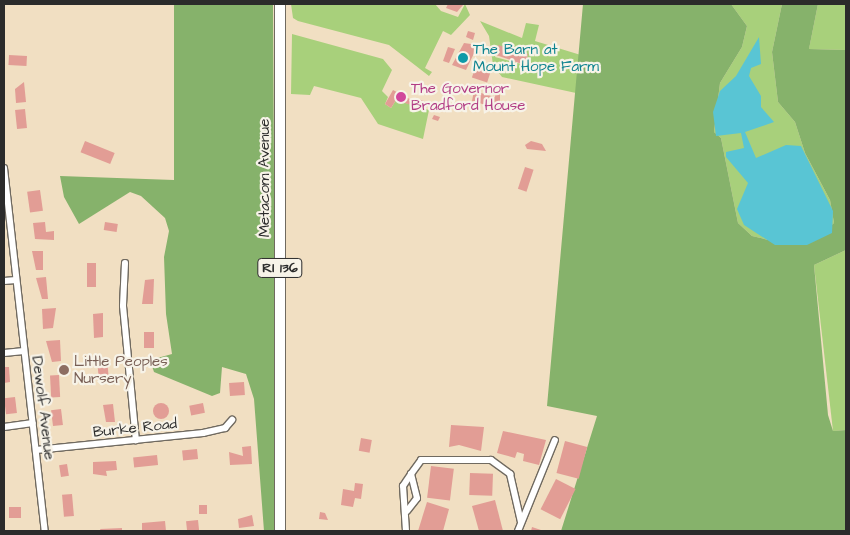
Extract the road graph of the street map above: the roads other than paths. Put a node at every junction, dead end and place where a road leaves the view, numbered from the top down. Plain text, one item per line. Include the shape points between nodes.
1 (280, 4) edge
2 (4, 168) edge
3 (6, 212) edge
4 (125, 263) dead end
5 (16, 280) junction
6 (4, 281) edge
7 (24, 351) junction
8 (4, 353) edge
9 (232, 420) dead end
10 (33, 424) junction
11 (4, 427) edge
12 (136, 440) junction
13 (555, 440) dead end
14 (36, 450) junction
15 (411, 474) junction
16 (407, 512) junction
17 (521, 522) junction
18 (46, 531) edge
19 (280, 531) edge
20 (406, 531) edge
21 (518, 531) edge

1 - 19 main road, Metacom Avenue / RI 136
2 - 3 street, Dewolf Avenue
3 - 5 street, Dewolf Avenue
4 - 12 street via 123,306
5 - 6 street
5 - 7 street, Dewolf Avenue
7 - 8 street
7 - 10 street, Dewolf Avenue
9 - 12 street, Burke Road via 217,431
10 - 11 street
10 - 14 street, Dewolf Avenue
12 - 14 street, Burke Road
13 - 17 street
14 - 18 street, Dewolf Avenue
15 - 16 street via 403,486
15 - 16 street via 418,493
15 - 17 street via 424,459 496,462 510,474
16 - 20 street
17 - 21 street

